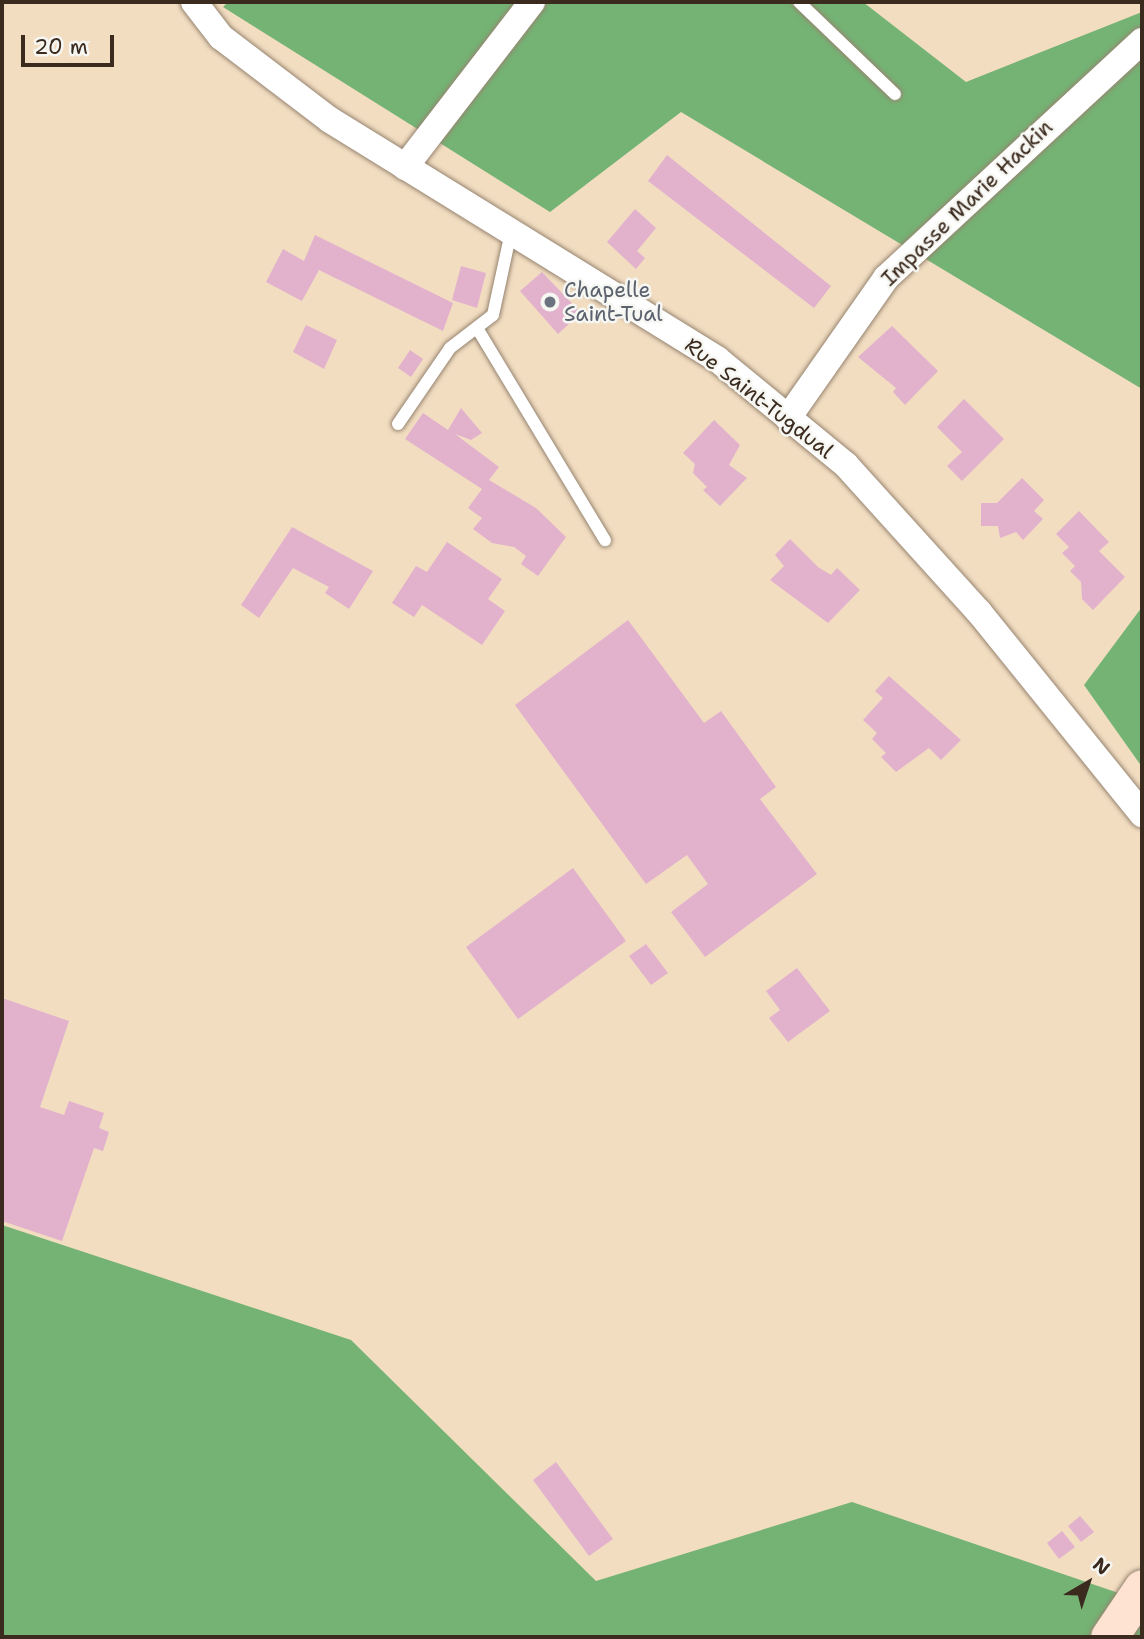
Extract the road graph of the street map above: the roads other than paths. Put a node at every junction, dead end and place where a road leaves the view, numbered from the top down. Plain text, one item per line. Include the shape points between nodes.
1 (194, 2) edge
2 (532, 2) edge
3 (799, 2) edge
4 (1142, 41) edge
5 (895, 94) dead end
6 (405, 167) junction
7 (511, 232) junction
8 (477, 328) junction
9 (788, 418) junction
10 (398, 424) dead end
11 (605, 540) dead end
12 (1142, 814) edge
13 (1142, 1588) edge
14 (1109, 1637) edge

1 - 6 street, Rue Saint-Tugdual via 221,37 330,121
2 - 6 street
3 - 5 lane
4 - 9 street, Impasse Marie Hackin via 886,278
6 - 7 street, Rue Saint-Tugdual
7 - 8 lane via 493,315
7 - 9 street, Rue Saint-Tugdual via 717,359
8 - 10 lane via 450,348
8 - 11 lane
9 - 12 street, Rue Saint-Tugdual via 846,465 970,602
13 - 14 street

